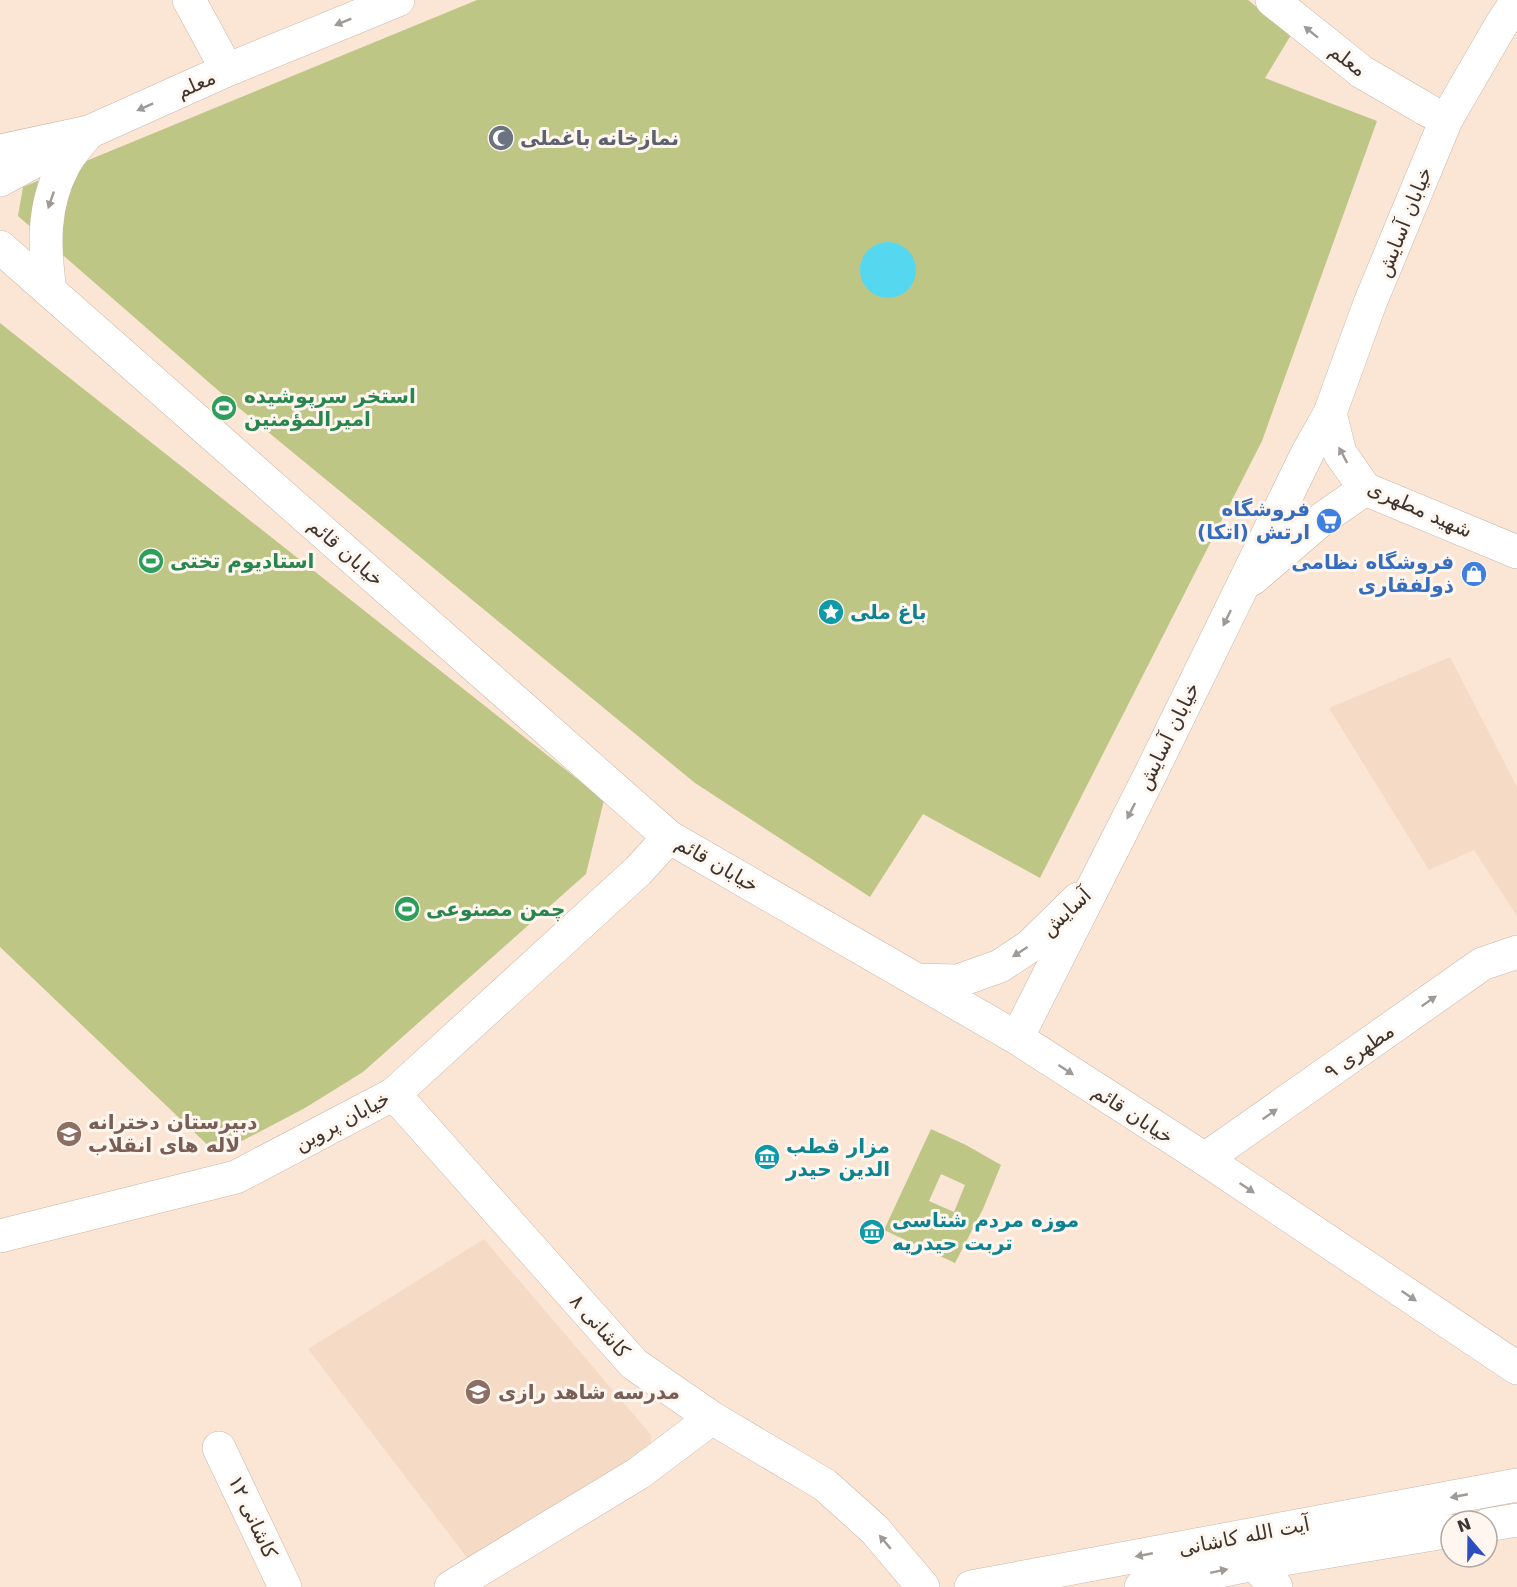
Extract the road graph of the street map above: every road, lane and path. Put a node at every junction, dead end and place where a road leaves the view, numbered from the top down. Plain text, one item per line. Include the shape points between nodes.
1 (189, 0) edge
2 (398, 0) edge
3 (1272, 0) edge
4 (1495, 0) edge
5 (1517, 1) edge
6 (227, 70) junction
7 (1429, 111) junction
8 (89, 132) junction
9 (0, 152) edge
10 (0, 180) edge
11 (0, 247) edge
12 (50, 291) junction
13 (1330, 413) junction
14 (1308, 452) junction
15 (1365, 489) junction
16 (1517, 552) edge
17 (1242, 588) junction
18 (669, 837) junction
19 (1094, 885) junction
20 (1517, 952) edge
21 (915, 980) junction
22 (1017, 1038) junction
23 (394, 1094) junction
24 (1205, 1160) junction
25 (0, 1236) edge
26 (1517, 1368) edge
27 (712, 1418) junction
28 (219, 1448) dead end
29 (1517, 1485) edge
30 (1517, 1520) edge
31 (1499, 1523) edge
32 (1439, 1534) edge
33 (1265, 1575) edge
34 (459, 1585) edge
35 (285, 1587) edge
36 (923, 1587) edge
37 (971, 1587) edge
38 (1141, 1587) edge

1 - 6 street
2 -> 6 street, معلم
7 -> 3 street, معلم via 1362,72
4 - 7 street, خیابان آسایش
5 - 13 street, خیابان آسایش via 1446,120 1370,303
6 -> 8 street, معلم
7 - 14 street, خیابان آسایش via 1313,404
8 - 9 street
8 - 10 street, معلم
8 -> 12 street via 64,164 47,209 45,255
11 - 12 street, خیابان قائم
12 - 18 street, خیابان قائم
13 - 14 street, خیابان آسایش
15 -> 13 street, شهید مطهری via 1340,453
14 - 17 street, خیابان آسایش
15 - 16 street, شهید مطهری
15 - 17 street, خیابان آسایش via 1322,519
17 -> 19 street, خیابان آسایش
18 - 21 street, خیابان قائم
18 - 23 street, خیابان پروین via 638,871
19 -> 21 street, آسایش via 1030,946 1000,966 958,981
19 - 22 street, آسایش
24 -> 20 street, مطهری ۹ via 1482,964
21 - 22 street, خیابان قائم
22 -> 24 street, خیابان قائم
23 - 25 street, خیابان پروین via 236,1177
23 - 27 street, کاشانی ۸ via 634,1364
24 -> 26 street, خیابان قائم
27 - 34 street via 639,1473
36 -> 27 street, کاشانی ۸ via 875,1530 825,1485
28 - 35 street, کاشانی ۱۲
29 -> 37 street, آیت الله کاشانی
30 - 31 street
32 - 33 street, آیت الله کاشانی
38 -> 33 street, آیت الله کاشانی

